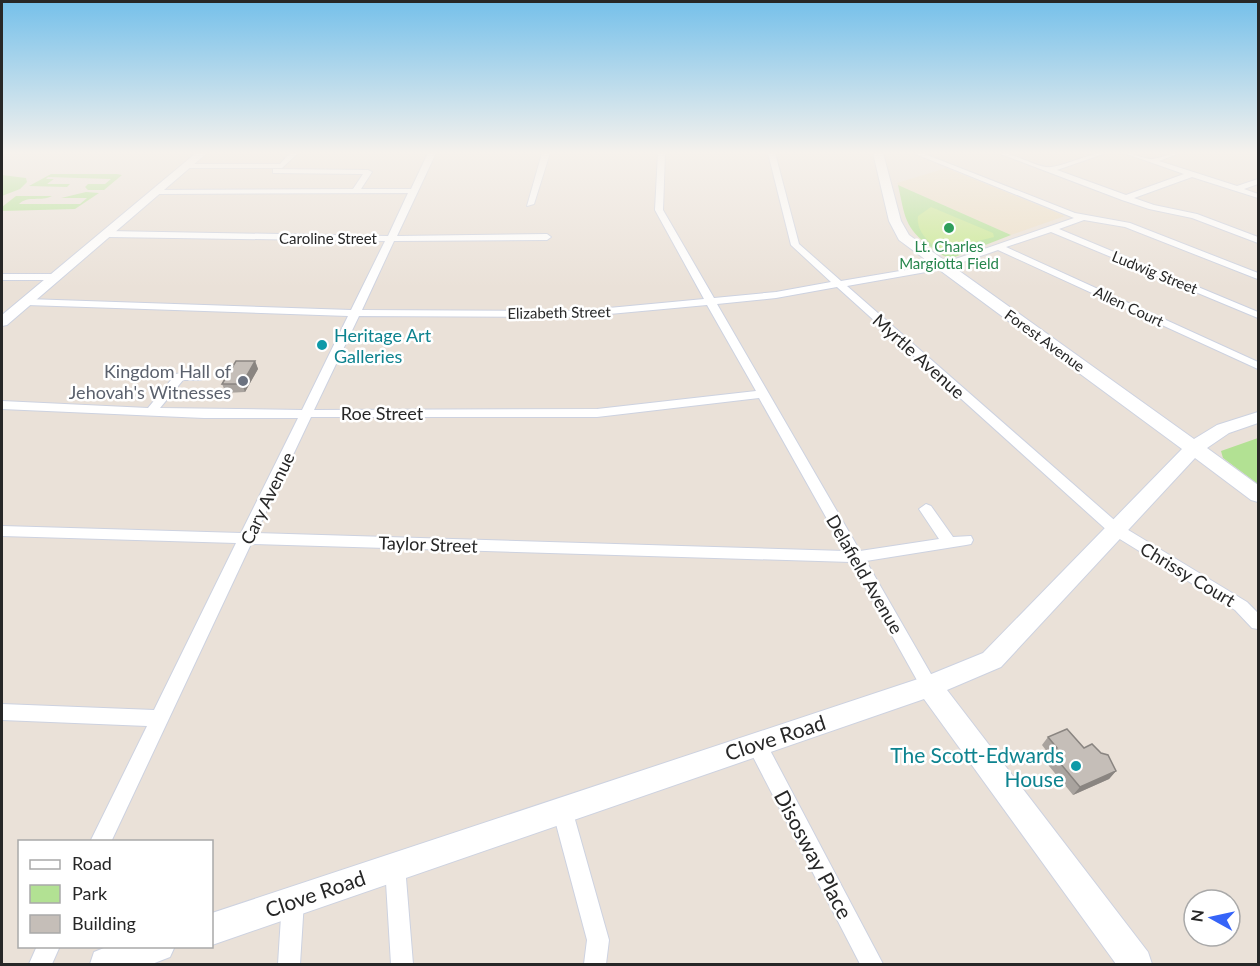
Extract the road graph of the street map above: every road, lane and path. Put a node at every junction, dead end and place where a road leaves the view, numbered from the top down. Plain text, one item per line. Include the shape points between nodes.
1 (151, 198) edge
2 (411, 198) edge
3 (532, 198) edge
4 (659, 198) edge
5 (783, 198) edge
6 (890, 198) edge
7 (1030, 198) edge
8 (1125, 198) edge
9 (530, 204) dead end
10 (1081, 218) junction
11 (1052, 229) junction
12 (108, 234) junction
13 (547, 237) dead end
14 (391, 239) junction
15 (1258, 240) edge
16 (999, 247) junction
17 (943, 266) junction
18 (1258, 276) edge
19 (2, 277) edge
20 (55, 277) junction
21 (839, 285) junction
22 (27, 302) junction
23 (711, 303) junction
24 (356, 313) junction
25 (1258, 315) edge
26 (2, 322) edge
27 (1258, 366) edge
28 (200, 377) dead end
29 (762, 394) junction
30 (2, 405) edge
31 (151, 412) junction
32 (309, 413) junction
33 (1258, 417) edge
34 (1194, 448) junction
35 (1258, 495) edge
36 (927, 509) dead end
37 (1114, 529) junction
38 (2, 531) edge
39 (247, 539) junction
40 (966, 540) dead end
41 (950, 543) junction
42 (855, 557) junction
43 (1258, 623) edge
44 (929, 686) junction
45 (2, 712) edge
46 (160, 718) junction
47 (756, 743) junction
48 (562, 809) junction
49 (101, 840) edge
50 (395, 866) junction
51 (293, 901) junction
52 (213, 929) edge
53 (49, 948) edge
54 (153, 948) edge
55 (40, 964) edge
56 (106, 964) edge
57 (289, 964) edge
58 (402, 964) edge
59 (595, 964) edge
60 (872, 964) edge
61 (1136, 964) edge

1 - 12 street
2 - 14 street, Cary Avenue
3 - 9 street
4 - 23 street, Delafield Avenue via 659,210
5 - 21 street, Myrtle Avenue via 795,245
6 - 17 street, Forest Avenue via 904,237
7 - 10 street
8 - 15 street via 1194,216
10 - 11 street, Elizabeth Street
10 - 18 street via 1127,225
11 - 16 street, Elizabeth Street
11 - 25 street, Ludwig Street
12 - 14 street, Caroline Street
12 - 20 street
13 - 14 street, Caroline Street
14 - 24 street, Cary Avenue
16 - 17 street, Elizabeth Street
16 - 27 street, Allen Court
17 - 21 street, Elizabeth Street
17 - 34 street, Forest Avenue
19 - 20 street
20 - 22 street
21 - 23 street, Elizabeth Street
21 - 37 street, Myrtle Avenue
22 - 24 street, Elizabeth Street
22 - 26 street
23 - 24 street, Elizabeth Street via 577,314
23 - 29 street, Delafield Avenue
24 - 32 street, Cary Avenue
28 - 31 street via 180,376
29 - 32 street, Roe Street via 597,413
29 - 42 street, Delafield Avenue
30 - 31 street, Roe Street
31 - 32 street, Roe Street
32 - 39 street, Cary Avenue
33 - 34 street, Clove Road via 1223,429
34 - 35 street, Forest Avenue
34 - 37 street, Clove Road
36 - 41 street
37 - 43 street, Chrissy Court via 1241,606
37 - 44 street, Clove Road via 992,660
38 - 39 street, Taylor Street
39 - 42 street, Taylor Street
39 - 46 street, Cary Avenue
40 - 41 street, Taylor Street
41 - 42 street, Taylor Street
42 - 44 street, Delafield Avenue
44 - 47 street, Clove Road
44 - 61 street, Delafield Avenue
45 - 46 street
46 - 49 street, Cary Avenue
47 - 48 street, Clove Road
47 - 60 street, Disosway Place
48 - 50 street, Clove Road
48 - 59 street via 598,940
50 - 51 street, Clove Road
50 - 58 street
51 - 52 street, Clove Road
51 - 57 street
53 - 55 street
54 - 56 street

